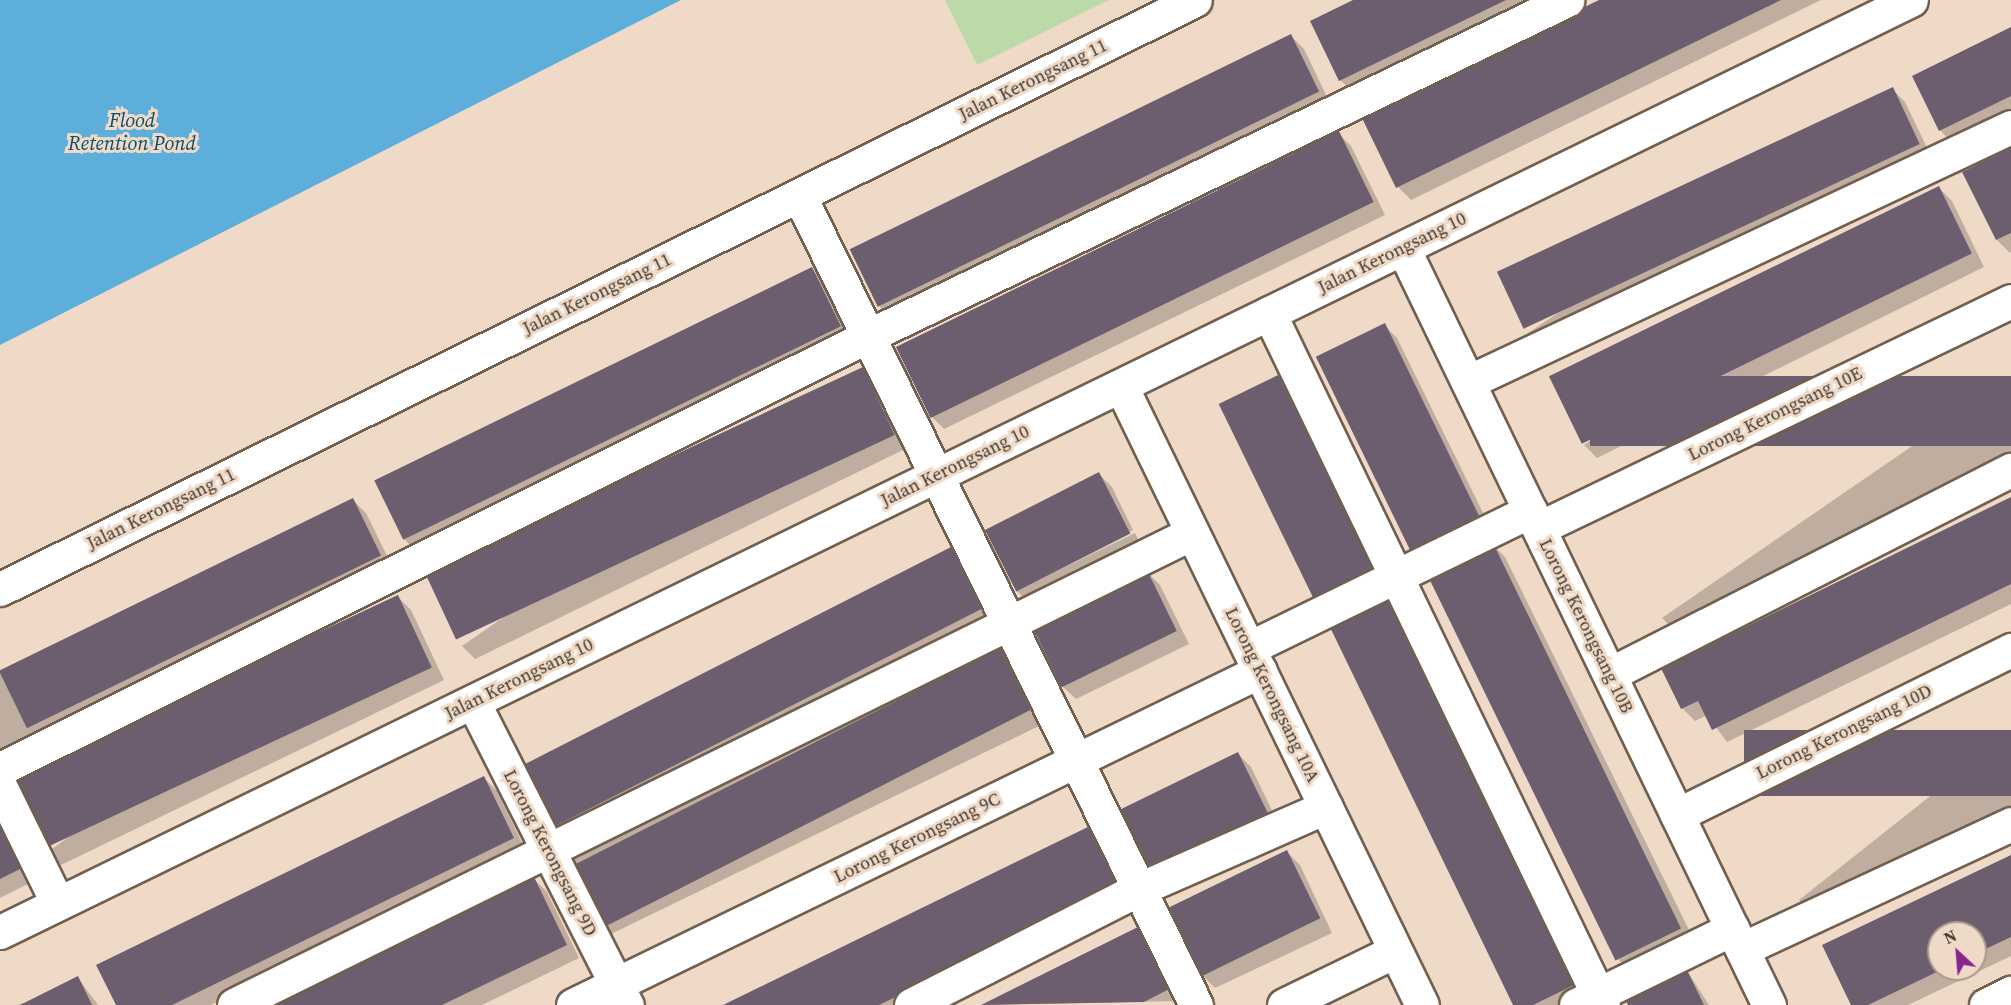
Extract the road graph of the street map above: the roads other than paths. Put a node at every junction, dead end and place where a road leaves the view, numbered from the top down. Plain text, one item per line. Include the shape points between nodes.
1 (1195, 0) edge
2 (1567, 0) edge
3 (1911, 0) edge
4 (2011, 127) edge
5 (799, 195) junction
6 (1403, 248) junction
7 (2011, 301) edge
8 (1269, 313) junction
9 (868, 336) junction
10 (1468, 382) junction
11 (1121, 386) junction
12 (2011, 470) edge
13 (936, 476) junction
14 (1534, 519) junction
15 (1192, 533) junction
16 (1393, 578) junction
17 (0, 589) edge
18 (1011, 622) junction
19 (2011, 650) edge
20 (1254, 660) junction
21 (1610, 674) junction
22 (473, 702) junction
23 (1076, 761) junction
24 (0, 770) edge
25 (0, 786) edge
26 (1326, 807) junction
27 (1677, 815) junction
28 (2011, 824) edge
29 (549, 850) junction
30 (1139, 889) junction
31 (58, 904) junction
32 (0, 932) edge
33 (1737, 939) junction
34 (1395, 951) junction
35 (2011, 993) edge
36 (622, 994) edge
37 (1592, 1001) edge
38 (234, 1005) edge
39 (573, 1005) edge
40 (911, 1005) edge
41 (1196, 1005) edge
42 (1284, 1005) edge
43 (1422, 1005) edge
44 (1769, 1005) edge
45 (1986, 1005) edge

1 - 5 street, Jalan Kerongsang 11
2 - 9 street
3 - 6 street, Jalan Kerongsang 10
4 - 10 street
5 - 9 street
5 - 17 street, Jalan Kerongsang 11
6 - 8 street, Jalan Kerongsang 10
6 - 10 street, Lorong Kerongsang 10B
7 - 14 street, Lorong Kerongsang 10E
8 - 11 street, Jalan Kerongsang 10
8 - 16 street
9 - 13 street
9 - 24 street
10 - 14 street, Lorong Kerongsang 10B
11 - 13 street, Jalan Kerongsang 10
11 - 15 street, Lorong Kerongsang 10A
12 - 21 street
13 - 18 street
13 - 22 street, Jalan Kerongsang 10
14 - 16 street, Lorong Kerongsang 10E
14 - 21 street, Lorong Kerongsang 10B
15 - 18 street
15 - 20 street, Lorong Kerongsang 10A
16 - 20 street, Lorong Kerongsang 9C
16 - 37 street
18 - 23 street
18 - 29 street
19 - 27 street, Lorong Kerongsang 10D
20 - 23 street, Lorong Kerongsang 9C
20 - 26 street, Lorong Kerongsang 10A
21 - 27 street, Lorong Kerongsang 10B
22 - 29 street, Lorong Kerongsang 9D
22 - 31 street, Jalan Kerongsang 10
23 - 30 street
23 - 36 street, Lorong Kerongsang 9C
25 - 31 street
26 - 30 street
26 - 34 street, Lorong Kerongsang 10A
27 - 33 street, Lorong Kerongsang 10B
28 - 33 street
29 - 36 street, Lorong Kerongsang 9D
29 - 38 street
30 - 40 street
30 - 41 street
31 - 32 street, Jalan Kerongsang 10
33 - 37 street
33 - 44 street, Lorong Kerongsang 10B
34 - 42 street
34 - 43 street, Lorong Kerongsang 10A
35 - 45 street
36 - 39 street, Lorong Kerongsang 9C

